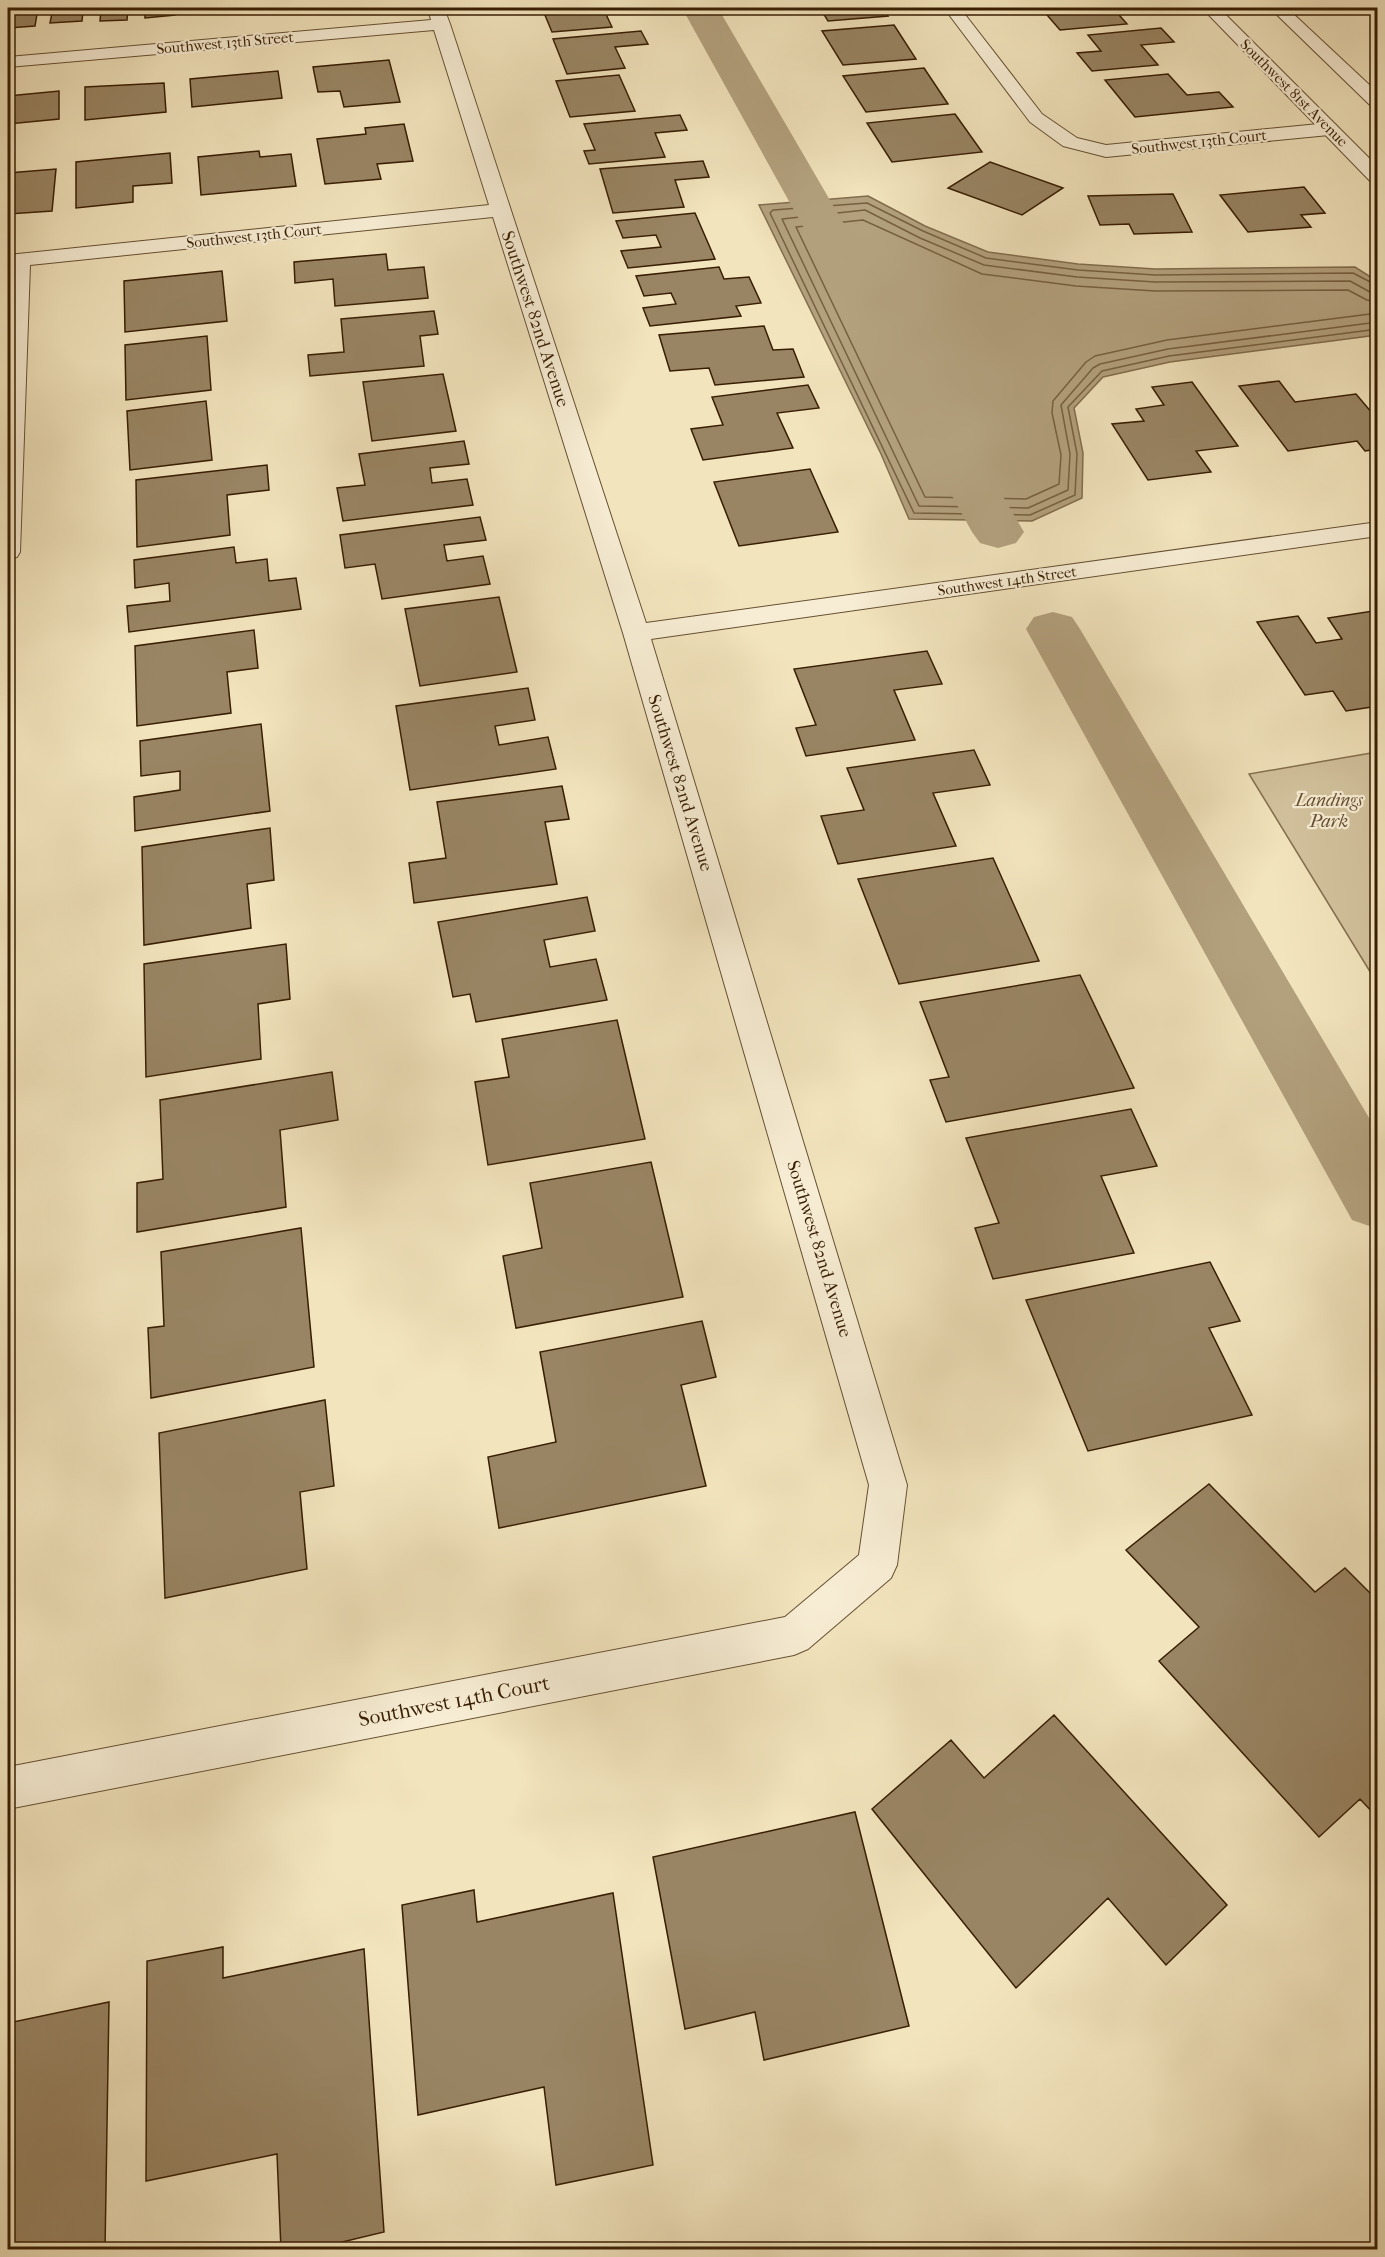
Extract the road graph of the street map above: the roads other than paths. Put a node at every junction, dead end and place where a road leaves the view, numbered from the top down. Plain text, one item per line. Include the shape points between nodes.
1 (952, 8) edge
2 (1210, 8) edge
3 (1278, 8) edge
4 (439, 16) edge
5 (8, 62) edge
6 (1377, 103) edge
7 (1329, 129) junction
8 (1377, 178) edge
9 (500, 210) junction
10 (14, 261) edge
11 (1377, 529) edge
12 (8, 552) edge
13 (636, 633) junction
14 (877, 1565) joint
15 (8, 1788) edge

1 - 7 street, Southwest 13th Court via 1036,118 1070,142 1106,151
2 - 7 street, Southwest 81st Avenue
3 - 6 street
4 - 5 street, Southwest 13th Street
4 - 9 street, Southwest 82nd Avenue
7 - 8 street, Southwest 81st Avenue
9 - 10 street, Southwest 13th Court
9 - 13 street, Southwest 82nd Avenue
10 - 12 street
11 - 13 street, Southwest 14th Street
13 - 14 street, Southwest 82nd Avenue via 888,1485
14 - 15 street, Southwest 14th Court via 794,1635

